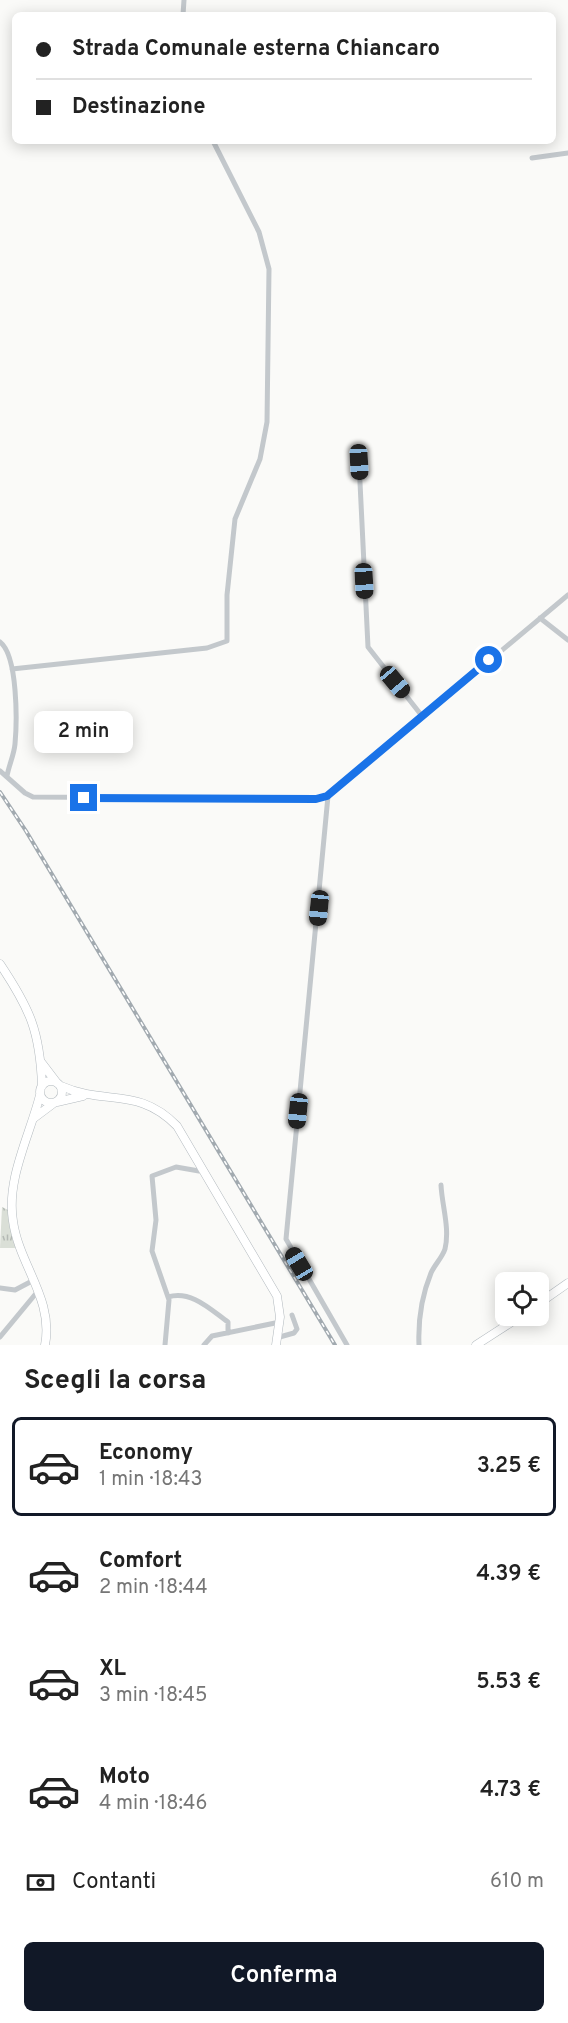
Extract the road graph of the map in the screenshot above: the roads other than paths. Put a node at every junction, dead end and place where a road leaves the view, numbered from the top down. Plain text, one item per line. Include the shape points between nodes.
1 (215, 144) edge
2 (568, 153) edge
3 (532, 158) dead end
4 (359, 462) dead end
5 (568, 596) edge
6 (540, 618) junction
7 (568, 640) edge
8 (0, 642) edge
9 (12, 669) junction
10 (422, 716) junction
11 (0, 771) edge
12 (7, 776) junction
13 (327, 796) junction
14 (0, 964) edge
15 (41, 1062) junction
16 (59, 1085) junction
17 (41, 1091) junction
18 (88, 1095) junction
19 (56, 1103) junction
20 (34, 1118) junction
21 (203, 1169) junction
22 (441, 1185) dead end
23 (34, 1280) junction
24 (568, 1283) edge
25 (0, 1288) edge
26 (38, 1291) junction
27 (549, 1296) edge
28 (169, 1299) junction
29 (292, 1315) dead end
30 (280, 1322) junction
31 (506, 1326) edge
32 (228, 1333) junction
33 (0, 1337) edge
34 (276, 1342) edge
35 (166, 1344) edge
36 (45, 1345) edge
37 (204, 1345) edge
38 (270, 1345) edge
39 (347, 1345) edge
40 (419, 1345) edge
41 (476, 1345) edge

1 - 9 street via 259,232 269,269 267,422 258,464 235,519 227,641 207,648
2 - 3 street
4 - 10 street via 368,647
5 - 6 street
6 - 7 street
6 - 10 street
8 - 9 street via 9,654
9 - 12 street via 15,746
10 - 13 street
11 - 12 street
12 - 13 street via 33,797
13 - 39 street via 286,1239
14 - 15 main road via 29,1012
15 - 16 main road
15 - 17 main road
16 - 17 main road via 51,1081
16 - 18 main road
16 - 19 main road via 63,1093
17 - 19 main road via 44,1101
17 - 20 main road
18 - 19 main road
18 - 21 main road via 138,1100 155,1106 183,1132
19 - 20 main road
20 - 23 main road via 12,1198 17,1238
21 - 28 street via 176,1167 152,1176 156,1220 152,1251
21 - 30 main road via 277,1296
22 - 40 street via 446,1244 426,1290 418,1325
23 - 25 street via 15,1290
23 - 26 main road
24 - 27 main road
26 - 33 street
26 - 36 main road via 47,1320
28 - 32 street via 178,1294 196,1299 228,1322
28 - 35 street
29 - 34 street via 297,1329
30 - 32 street
30 - 34 main road
31 - 41 main road
32 - 37 street via 213,1336
34 - 38 main road

